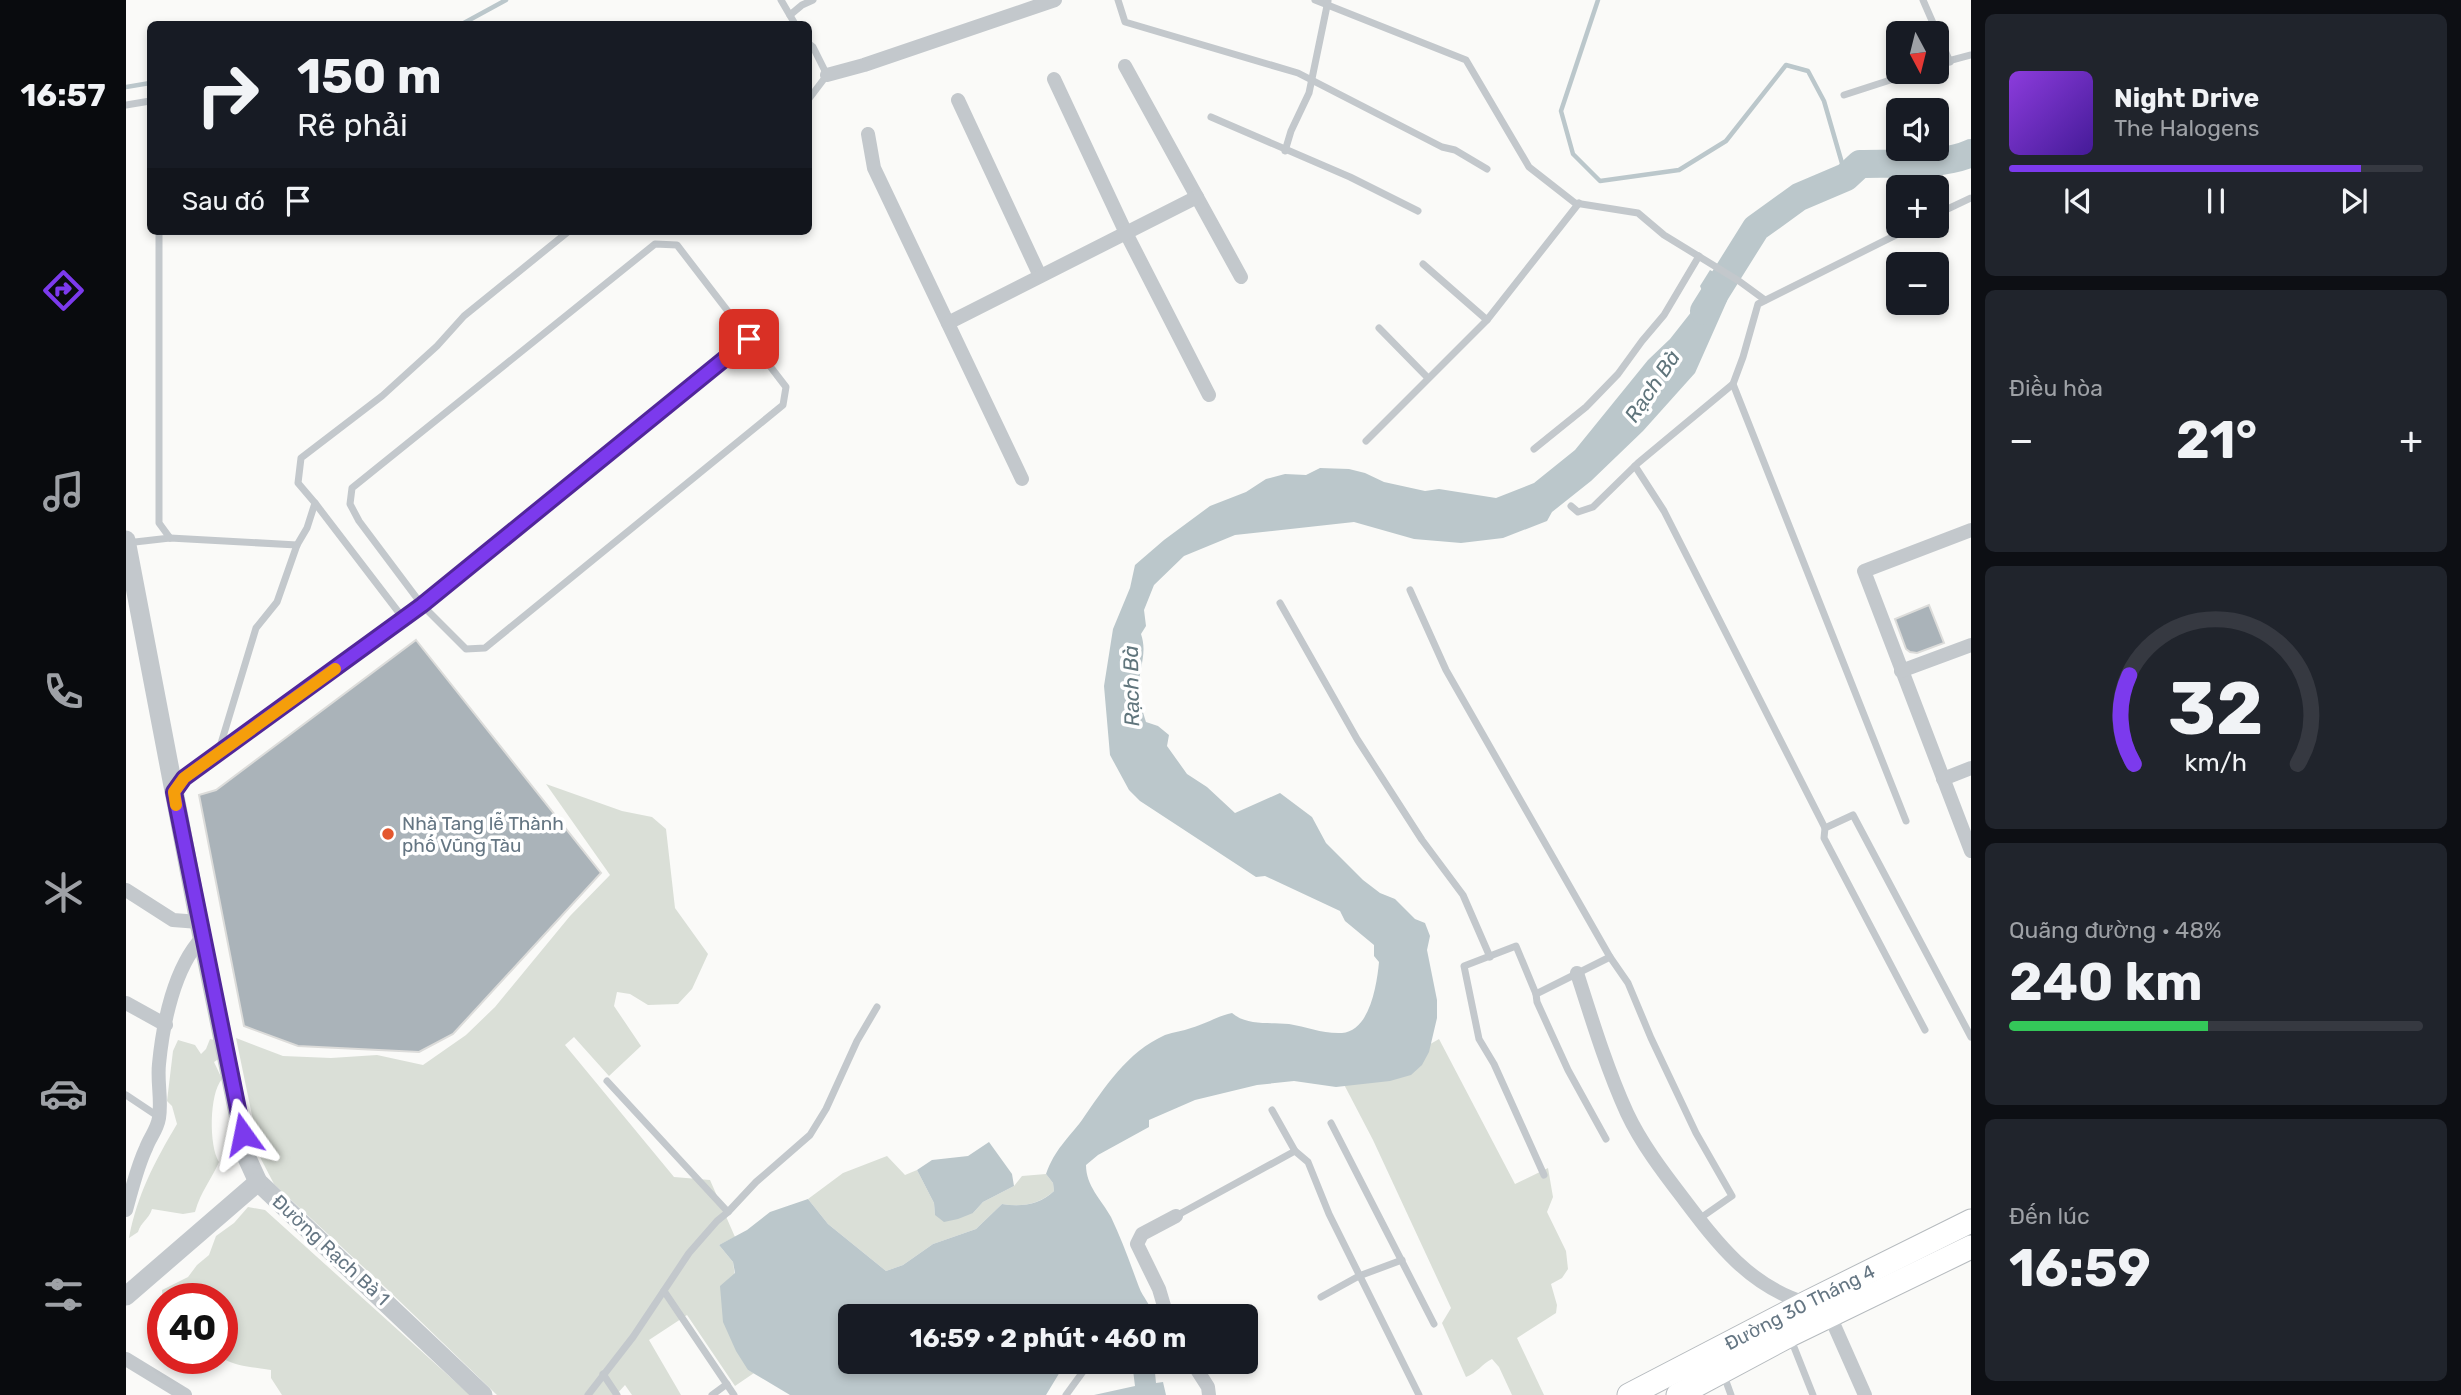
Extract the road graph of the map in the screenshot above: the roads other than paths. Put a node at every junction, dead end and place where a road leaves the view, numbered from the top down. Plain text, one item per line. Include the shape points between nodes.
1 (782, 0) edge
2 (813, 0) edge
3 (1055, 0) edge
4 (1118, 0) edge
5 (1315, 0) edge
6 (1923, 0) edge
7 (1328, 2) edge
8 (790, 15) junction
9 (793, 21) edge
10 (1932, 21) edge
11 (812, 46) edge
12 (1971, 55) edge
13 (1950, 62) edge
14 (1125, 66) dead end
15 (827, 75) junction
16 (1054, 79) dead end
17 (1313, 79) junction
18 (1886, 81) edge
19 (812, 95) edge
20 (1844, 95) dead end
21 (958, 100) dead end
22 (147, 102) edge
23 (126, 105) edge
24 (1211, 117) dead end
25 (868, 134) dead end
26 (1285, 151) junction
27 (1487, 169) dead end
28 (1197, 198) junction
29 (1971, 198) edge
30 (1578, 203) junction
31 (1949, 208) edge
32 (1418, 211) dead end
33 (1126, 233) junction
34 (159, 235) edge
35 (564, 235) edge
36 (1890, 238) edge
37 (1699, 257) junction
38 (1423, 264) dead end
39 (1040, 276) junction
40 (1241, 277) dead end
41 (1765, 300) junction
42 (1487, 320) junction
43 (948, 323) junction
44 (1379, 328) dead end
45 (749, 339) junction
46 (1428, 378) junction
47 (1732, 384) junction
48 (1209, 395) dead end
49 (1366, 441) dead end
50 (1534, 449) dead end
51 (1636, 466) junction
52 (1022, 479) dead end
53 (315, 503) junction
54 (1571, 506) dead end
55 (1971, 530) edge
56 (170, 538) junction
57 (126, 542) edge
58 (297, 545) junction
59 (1410, 590) dead end
60 (1280, 603) dead end
61 (422, 605) junction
62 (403, 619) junction
63 (1971, 645) edge
64 (1901, 671) junction
65 (218, 754) junction
66 (1971, 768) edge
67 (1944, 779) junction
68 (174, 792) junction
69 (1906, 821) dead end
70 (1825, 828) junction
71 (1971, 851) edge
72 (126, 890) edge
73 (201, 930) junction
74 (1490, 957) junction
75 (1610, 957) junction
76 (1577, 973) junction
77 (1536, 993) junction
78 (126, 1003) edge
79 (877, 1007) dead end
80 (166, 1025) junction
81 (1925, 1030) dead end
82 (1971, 1037) edge
83 (607, 1081) dead end
84 (126, 1095) edge
85 (1272, 1110) dead end
86 (159, 1117) junction
87 (1331, 1123) dead end
88 (1606, 1139) dead end
89 (1295, 1151) junction
90 (1544, 1175) dead end
91 (258, 1182) junction
92 (126, 1210) edge
93 (728, 1212) junction
94 (1176, 1216) joint
95 (1699, 1219) junction
96 (1971, 1222) edge
97 (1971, 1247) edge
98 (1402, 1260) junction
99 (1359, 1276) junction
100 (664, 1291) junction
101 (126, 1296) edge
102 (1321, 1297) dead end
103 (1163, 1304) edge
104 (1819, 1305) junction
105 (1434, 1324) dead end
106 (1786, 1326) junction
107 (126, 1359) edge
108 (1723, 1370) junction
109 (603, 1374) junction
110 (1081, 1374) edge
111 (1200, 1374) edge
112 (726, 1384) junction
113 (185, 1395) edge
114 (483, 1395) edge
115 (588, 1395) edge
116 (617, 1395) edge
117 (712, 1395) edge
118 (734, 1395) edge
119 (1066, 1395) edge
120 (1209, 1395) edge
121 (1419, 1395) edge
122 (1629, 1395) edge
123 (1678, 1395) edge
124 (1731, 1395) edge
125 (1813, 1395) edge
126 (1866, 1395) edge

1 - 8 lane
2 - 8 lane
3 - 15 street
4 - 17 lane via 1125,22
5 - 7 lane
6 - 10 lane
7 - 17 lane
7 - 30 lane via 1466,60 1529,167
8 - 9 lane
11 - 15 lane
12 - 13 lane
14 - 28 street
15 - 19 lane
16 - 33 street
17 - 26 lane
17 - 27 lane
18 - 20 lane
21 - 39 street
22 - 23 lane
24 - 26 lane
25 - 43 street via 873,168
26 - 32 lane
28 - 33 street
28 - 40 street
29 - 31 lane
30 - 37 lane via 1638,213
30 - 42 lane
33 - 39 street
33 - 48 street
34 - 56 lane via 159,523
35 - 53 lane via 464,316 382,396 301,458 298,483
36 - 41 lane
37 - 41 lane
37 - 50 lane via 1664,315 1613,380
38 - 42 lane
39 - 43 street
41 - 47 lane via 1758,304
42 - 46 lane
43 - 52 street
44 - 46 lane
45 - 61 lane
45 - 61 lane via 786,387 783,405 485,648 466,649
45 - 61 lane via 677,245 655,244 352,488 350,504 359,521
46 - 49 lane
47 - 51 lane
47 - 69 lane
51 - 54 lane via 1593,507 1578,512
51 - 70 lane via 1664,511
53 - 58 lane
53 - 62 lane
55 - 64 street via 1864,570
56 - 57 lane
56 - 58 lane
57 - 68 street, Đường Rạch Bà 1
58 - 65 lane via 277,602 256,628
59 - 75 lane via 1446,670
60 - 74 lane via 1357,739 1463,895
61 - 62 street
62 - 65 street
63 - 64 street
64 - 67 street
65 - 68 street via 184,778
66 - 67 street
67 - 71 street
68 - 73 street, Đường Rạch Bà 1
70 - 81 lane via 1824,838
70 - 82 lane via 1853,815
72 - 73 street
73 - 80 street via 181,970
73 - 91 street, Đường Rạch Bà 1 via 247,1158
74 - 77 lane via 1516,946
74 - 90 lane via 1464,966 1474,1024
75 - 76 lane
75 - 95 lane via 1628,983 1696,1133 1732,1196
76 - 77 lane
76 - 95 street via 1628,1115
77 - 88 lane via 1567,1070
78 - 80 street
79 - 93 lane via 810,1135
80 - 86 street via 158,1065
83 - 93 lane
84 - 86 lane
85 - 89 lane
86 - 92 street
87 - 98 lane
89 - 94 lane
89 - 99 lane via 1308,1162
91 - 101 street
91 - 114 street, Đường Rạch Bà 1
93 - 100 lane via 689,1253
94 - 103 street via 1142,1234 1136,1244
95 - 104 street via 1712,1238 1769,1289
96 - 104 main road, Đường 30 Tháng 4
97 - 104 main road, Đường 30 Tháng 4
98 - 99 lane
98 - 105 lane
99 - 102 lane
99 - 121 lane
100 - 109 lane
100 - 112 lane
104 - 106 main road, Đường 30 Tháng 4
104 - 126 street
106 - 108 main road, Đường 30 Tháng 4
106 - 122 main road, Đường 30 Tháng 4
106 - 125 lane
107 - 113 street
108 - 123 main road, Đường 30 Tháng 4
108 - 124 lane
109 - 115 lane
109 - 116 lane
110 - 119 lane
111 - 120 street
112 - 117 lane
112 - 118 lane

